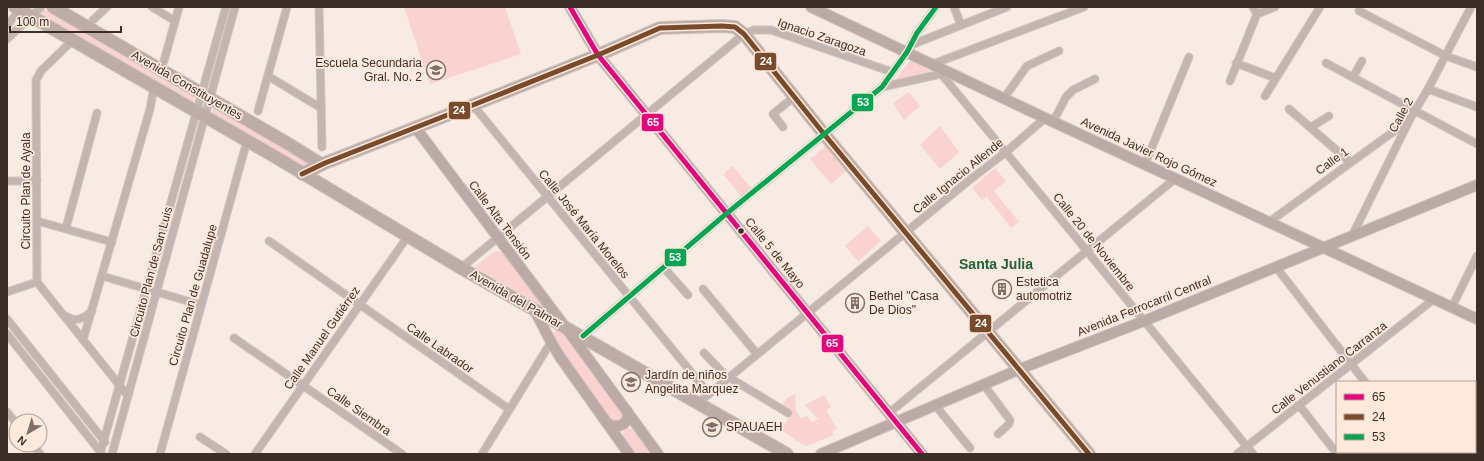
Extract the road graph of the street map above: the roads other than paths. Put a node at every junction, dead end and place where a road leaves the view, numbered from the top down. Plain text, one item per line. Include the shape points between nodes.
1 (41, 7) edge
2 (53, 7) edge
3 (107, 7) edge
4 (152, 7) edge
5 (179, 7) edge
6 (226, 7) edge
7 (235, 7) edge
8 (286, 7) edge
9 (570, 7) edge
10 (811, 7) edge
11 (936, 7) edge
12 (954, 7) edge
13 (1007, 7) edge
14 (1084, 7) edge
15 (1253, 7) edge
16 (1275, 7) edge
17 (1320, 7) edge
18 (1471, 7) edge
19 (19, 8) edge
20 (318, 8) edge
21 (1359, 11) dead end
22 (1257, 14) junction
23 (31, 16) junction
24 (93, 20) dead end
25 (175, 21) junction
26 (961, 24) junction
27 (7, 25) edge
28 (744, 34) junction
29 (7, 39) edge
30 (72, 40) junction
31 (909, 48) junction
32 (1059, 51) dead end
33 (598, 55) junction
34 (1446, 56) junction
35 (1190, 57) dead end
36 (164, 61) dead end
37 (1362, 61) dead end
38 (1236, 63) junction
39 (1326, 63) dead end
40 (933, 64) junction
41 (1477, 67) edge
42 (892, 72) junction
43 (941, 74) junction
44 (268, 76) junction
45 (1353, 77) junction
46 (1275, 78) junction
47 (1095, 79) dead end
48 (1230, 81) dead end
49 (154, 87) junction
50 (882, 87) junction
51 (1428, 89) junction
52 (205, 95) junction
53 (1265, 96) dead end
54 (794, 97) junction
55 (1004, 98) junction
56 (473, 105) junction
57 (1477, 107) edge
58 (321, 108) junction
59 (1289, 109) dead end
60 (1415, 110) junction
61 (258, 112) dead end
62 (98, 113) dead end
63 (200, 114) junction
64 (646, 116) junction
65 (1329, 116) dead end
66 (1410, 119) junction
67 (1049, 120) junction
68 (783, 126) dead end
69 (415, 127) junction
70 (1310, 127) junction
71 (824, 134) junction
72 (247, 141) junction
73 (1477, 144) edge
74 (322, 147) dead end
75 (1006, 152) junction
76 (1350, 162) junction
77 (321, 164) junction
78 (1145, 164) junction
79 (302, 174) junction
80 (1176, 178) junction
81 (7, 181) edge
82 (37, 181) junction
83 (1477, 185) edge
84 (548, 197) junction
85 (726, 214) junction
86 (37, 221) junction
87 (1269, 222) junction
88 (66, 228) junction
89 (906, 233) junction
90 (408, 236) junction
91 (1352, 236) junction
92 (497, 238) junction
93 (269, 241) dead end
94 (112, 242) junction
95 (1322, 247) junction
96 (1088, 251) junction
97 (1477, 256) edge
98 (1276, 267) junction
99 (462, 268) junction
100 (664, 268) junction
101 (102, 276) junction
102 (37, 282) junction
103 (147, 289) junction
104 (703, 289) dead end
105 (7, 292) edge
106 (157, 292) junction
107 (688, 295) dead end
108 (629, 297) junction
109 (1434, 299) junction
110 (359, 304) junction
111 (201, 305) junction
112 (1452, 307) junction
113 (534, 309) junction
114 (92, 310) junction
115 (807, 313) junction
116 (63, 315) junction
117 (7, 318) edge
118 (1477, 319) edge
119 (1144, 321) junction
120 (566, 328) junction
121 (989, 332) junction
122 (7, 334) edge
123 (583, 336) junction
124 (234, 338) dead end
125 (84, 340) junction
126 (551, 342) junction
127 (704, 353) dead end
128 (756, 354) junction
129 (1351, 364) junction
130 (1020, 369) junction
131 (729, 378) junction
132 (1364, 381) edge
133 (119, 385) junction
134 (984, 385) junction
135 (303, 386) junction
136 (709, 394) junction
137 (128, 396) junction
138 (698, 402) junction
139 (935, 405) junction
140 (1299, 405) junction
141 (509, 409) junction
142 (628, 411) junction
143 (788, 413) dead end
144 (889, 413) junction
145 (896, 422) junction
146 (608, 424) junction
147 (640, 428) junction
148 (998, 434) dead end
149 (200, 437) dead end
150 (619, 439) junction
151 (104, 441) junction
152 (1247, 447) junction
153 (970, 448) dead end
154 (113, 453) edge
155 (1336, 453) edge
156 (101, 454) edge
157 (160, 454) edge
158 (226, 454) edge
159 (255, 454) edge
160 (402, 454) edge
161 (482, 454) edge
162 (629, 454) edge
163 (658, 454) edge
164 (786, 454) edge
165 (821, 454) edge
166 (922, 454) edge
167 (1089, 454) edge
168 (1238, 454) edge
169 (1253, 454) edge

1 - 23 street
2 - 52 main road, Avenida Constituyentes
3 - 24 street
4 - 25 street
5 - 25 street
6 - 52 street
7 - 52 street
8 - 44 street
9 - 33 street, Calle 5 de Mayo
10 - 31 street, Avenida Javier Rojo Gómez
11 - 31 street
12 - 26 street
13 - 26 street
14 - 40 street
15 - 22 street
16 - 22 street
17 - 46 street
18 - 34 street, Calle 2
19 - 23 main road, Avenida Constituyentes
19 - 27 street
20 - 58 street
21 - 34 street
22 - 38 street
23 - 29 street
23 - 30 main road, Avenida Constituyentes
25 - 36 street
26 - 31 street
28 - 33 main road via 735,28 722,26 660,28
28 - 42 street, Ignacio Zaragoza via 754,30 771,30
28 - 54 main road
28 - 64 street
30 - 49 main road, Avenida Constituyentes
30 - 82 street, Circuito Plan de Ayala via 41,71 36,80
31 - 40 street, Avenida Javier Rojo Gómez
31 - 42 street
32 - 55 street via 1027,66
33 - 56 main road
33 - 64 street, Calle 5 de Mayo
34 - 41 street
34 - 51 street, Calle 2
35 - 78 street
37 - 45 street
38 - 46 street
38 - 48 street
39 - 45 street
40 - 43 street, Calle 20 de Noviembre
40 - 55 street, Avenida Javier Rojo Gómez
42 - 50 street
43 - 50 street
43 - 75 street, Calle 20 de Noviembre
44 - 58 street
44 - 61 street
45 - 60 street
46 - 53 street
47 - 67 street via 1073,90
49 - 63 main road, Avenida Constituyentes
49 - 94 street
50 - 71 street
51 - 57 street
51 - 60 street, Calle 2
52 - 63 street, Circuito Plan de San Luis
52 - 77 main road, Avenida Constituyentes
54 - 68 street via 772,114
54 - 71 main road
55 - 67 street, Avenida Javier Rojo Gómez
56 - 69 main road
56 - 84 street, Calle José María Morelos
58 - 74 street
59 - 70 street
60 - 66 street, Calle 2
60 - 73 street
62 - 88 street
63 - 72 main road, Avenida Constituyentes
63 - 103 street, Circuito Plan de San Luis
63 - 106 street, Circuito Plan de San Luis
64 - 84 street
64 - 85 street, Calle 5 de Mayo
65 - 70 street
66 - 76 street, Calle 1
66 - 91 street, Calle 2
67 - 75 street, Calle Ignacio Allende
67 - 78 street, Avenida Javier Rojo Gómez
69 - 77 main road
69 - 92 street, Calle Alta Tensión
70 - 76 street
71 - 85 street
71 - 89 main road
72 - 79 main road, Avenida del Palmar
72 - 111 street, Circuito Plan de Guadalupe
75 - 89 street, Calle Ignacio Allende
75 - 96 street, Calle 20 de Noviembre
76 - 87 street, Calle 1
77 - 79 main road
78 - 80 street, Avenida Javier Rojo Gómez
79 - 90 main road, Avenida del Palmar
80 - 87 street, Avenida Javier Rojo Gómez
80 - 96 street
81 - 82 street
82 - 86 street, Circuito Plan de Ayala
83 - 91 street, Avenida Ferrocarril Central
84 - 92 street
84 - 108 street, Calle José María Morelos
85 - 100 street
85 - 115 street, Calle 5 de Mayo
86 - 88 street
86 - 102 street, Circuito Plan de Ayala
87 - 95 street, Avenida Javier Rojo Gómez
88 - 94 street
89 - 115 street, Calle Ignacio Allende
89 - 121 main road
90 - 99 main road, Avenida del Palmar
90 - 110 street, Calle Manuel Gutiérrez
91 - 95 street, Avenida Ferrocarril Central
92 - 99 street
92 - 120 street, Calle Alta Tensión
93 - 110 street, Calle Labrador
94 - 101 street
95 - 98 street, Avenida Ferrocarril Central
95 - 109 street, Avenida Javier Rojo Gómez
96 - 119 street, Calle 20 de Noviembre
96 - 121 street
97 - 112 street
98 - 119 street, Avenida Ferrocarril Central
98 - 129 street
99 - 113 main road, Avenida del Palmar
100 - 107 street
100 - 108 street
101 - 103 street
101 - 114 street
102 - 105 street
102 - 116 street
103 - 106 street
103 - 133 street, Circuito Plan de San Luis
104 - 128 street
106 - 111 street
106 - 137 street, Circuito Plan de San Luis
108 - 123 street
108 - 136 street, Calle José María Morelos
109 - 112 street, Avenida Javier Rojo Gómez
109 - 129 street, Calle Venustiano Carranza
110 - 135 street, Calle Manuel Gutiérrez
110 - 141 street, Calle Labrador
111 - 157 street, Circuito Plan de Guadalupe
112 - 118 street, Avenida Javier Rojo Gómez
113 - 120 main road, Avenida del Palmar
113 - 126 street
114 - 116 street via 88,315 78,319
114 - 125 street
115 - 128 street, Calle Ignacio Allende
115 - 144 street, Calle 5 de Mayo
116 - 125 street
117 - 151 street, Circuito Plan de San Luis
119 - 130 street, Avenida Ferrocarril Central
119 - 152 street, Calle 20 de Noviembre
120 - 123 main road, Avenida del Palmar
120 - 142 street, Calle Alta Tensión
121 - 130 main road
121 - 144 street
122 - 156 street, Circuito Plan de San Luis
123 - 138 main road, Avenida del Palmar
124 - 135 street, Calle Siembra
125 - 133 street
126 - 141 street
126 - 146 street
127 - 131 street
128 - 131 street, Calle Ignacio Allende
129 - 132 street
129 - 140 street, Calle Venustiano Carranza
130 - 134 street, Avenida Ferrocarril Central
130 - 167 main road
131 - 136 street, Calle Ignacio Allende
131 - 143 street
133 - 137 street
133 - 151 street, Circuito Plan de San Luis
134 - 139 street, Avenida Ferrocarril Central
134 - 148 street via 1010,420
135 - 159 street, Calle Manuel Gutiérrez
135 - 160 street, Calle Siembra
136 - 138 street, Calle Ignacio Allende
137 - 154 street, Circuito Plan de San Luis
138 - 164 main road, Avenida del Palmar
139 - 145 street, Avenida Ferrocarril Central
139 - 153 street
140 - 152 street, Calle Venustiano Carranza
140 - 155 street
141 - 161 street
142 - 146 street via 628,420 621,426
142 - 147 street, Calle Alta Tensión
144 - 145 street, Calle 5 de Mayo
145 - 165 street, Avenida Ferrocarril Central
145 - 166 street, Calle 5 de Mayo
146 - 150 street
147 - 150 street via 626,427
147 - 163 street, Calle Alta Tensión
149 - 158 street
150 - 162 street
151 - 154 street, Circuito Plan de San Luis
151 - 156 street, Circuito Plan de San Luis
152 - 168 street, Calle Venustiano Carranza
152 - 169 street, Calle 20 de Noviembre

